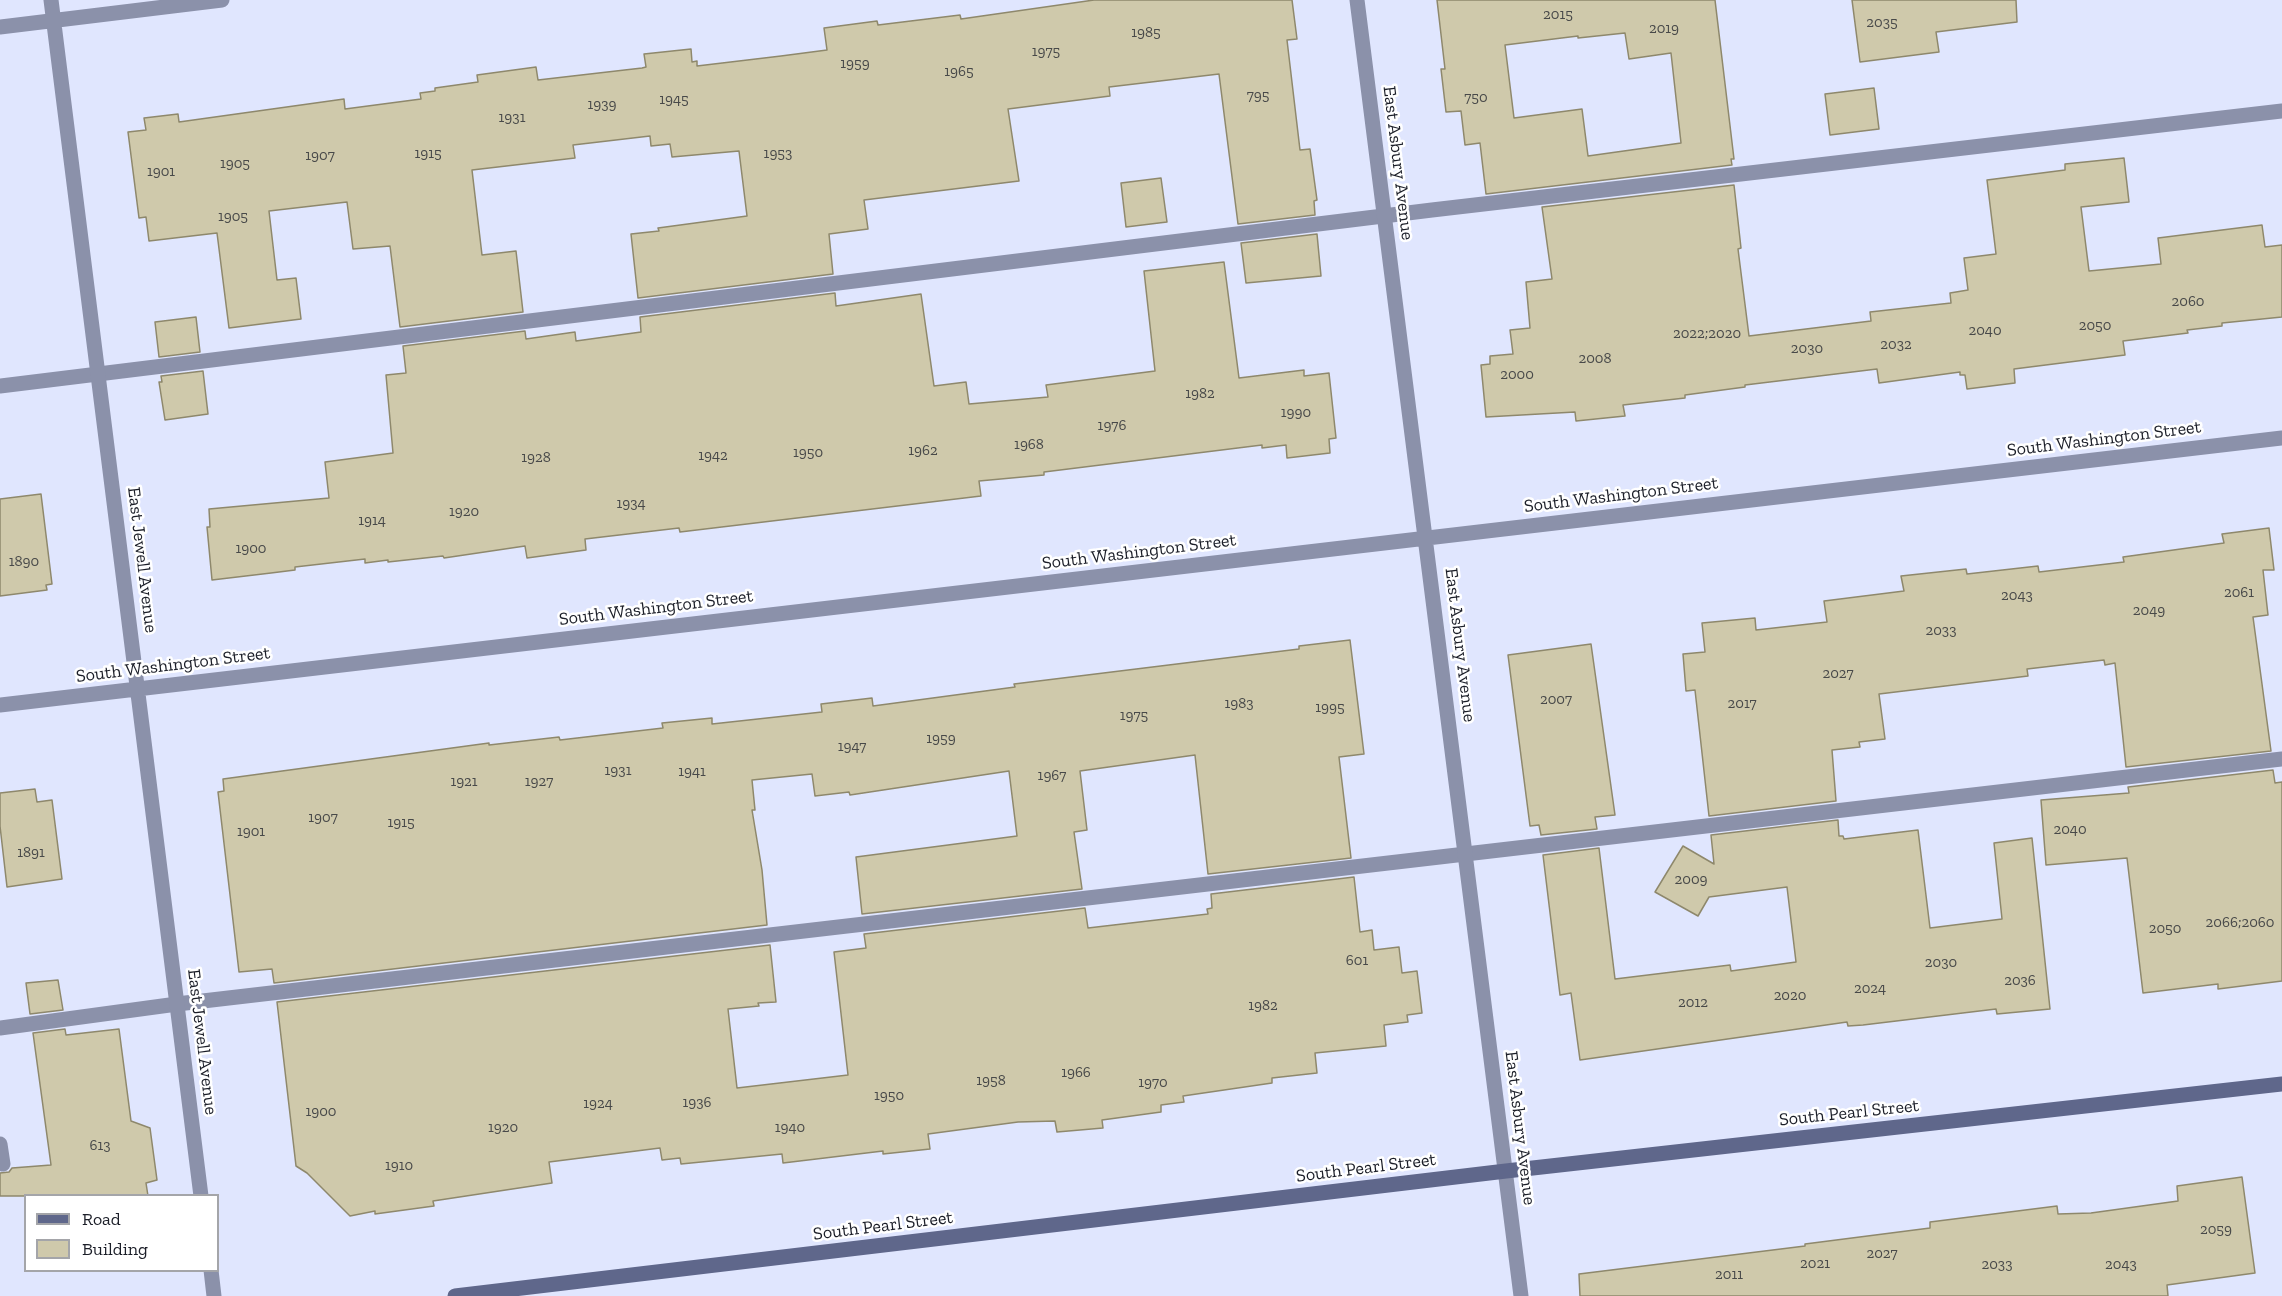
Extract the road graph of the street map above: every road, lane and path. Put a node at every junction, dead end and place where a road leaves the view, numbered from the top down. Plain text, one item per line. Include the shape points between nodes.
1 (51, 0) edge
2 (222, 0) edge
3 (1357, 0) edge
4 (54, 21) junction
5 (0, 27) edge
6 (2282, 111) edge
7 (1385, 216) junction
8 (99, 375) junction
9 (0, 386) edge
10 (2282, 438) edge
11 (1426, 537) junction
12 (138, 689) junction
13 (0, 705) edge
14 (2282, 759) edge
15 (1466, 855) junction
16 (177, 1004) junction
17 (0, 1028) edge
18 (2282, 1084) edge
19 (0, 1144) edge
20 (3, 1164) dead end
21 (1506, 1171) junction
22 (201, 1194) edge
23 (211, 1272) edge
24 (214, 1296) edge
25 (455, 1296) edge
26 (1521, 1296) edge

1 - 4 street, East Jewell Avenue
2 - 4 street
3 - 7 street, East Asbury Avenue
4 - 5 street
4 - 8 street, East Jewell Avenue
6 - 7 street
7 - 8 street
7 - 11 street, East Asbury Avenue
8 - 9 street
8 - 12 street, East Jewell Avenue
10 - 11 street, South Washington Street
11 - 12 street, South Washington Street
11 - 15 street, East Asbury Avenue
12 - 13 street, South Washington Street
12 - 16 street, East Jewell Avenue
14 - 15 street
15 - 16 street
15 - 21 street, East Asbury Avenue
16 - 17 street
16 - 22 street, East Jewell Avenue
18 - 21 street, South Pearl Street
19 - 20 street
21 - 25 street, South Pearl Street
21 - 26 street, East Asbury Avenue
23 - 24 street

